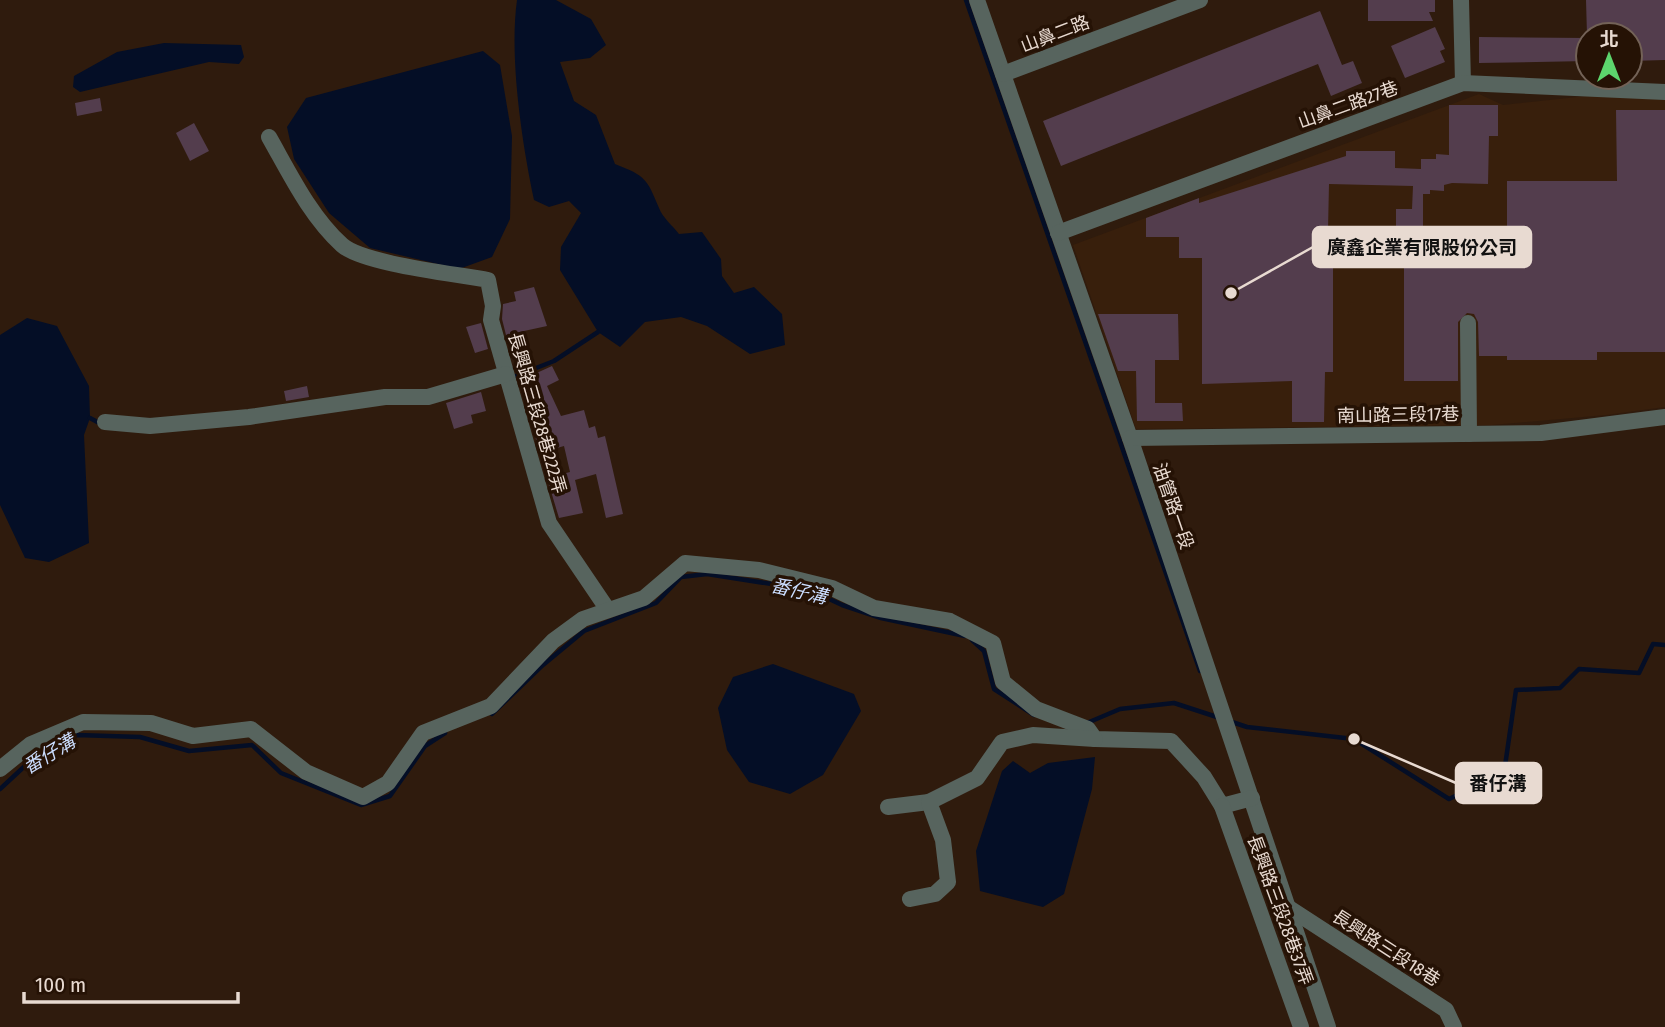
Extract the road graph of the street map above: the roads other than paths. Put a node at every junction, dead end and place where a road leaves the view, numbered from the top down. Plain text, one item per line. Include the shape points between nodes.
1 (977, 0) edge
2 (1200, 0) edge
3 (1461, 0) edge
4 (1003, 74) junction
5 (1463, 83) junction
6 (1665, 92) edge
7 (269, 137) dead end
8 (1058, 233) junction
9 (1468, 323) dead end
10 (506, 374) junction
11 (1665, 417) edge
12 (105, 422) dead end
13 (1469, 434) junction
14 (1130, 438) junction
15 (608, 610) junction
16 (1095, 738) junction
17 (0, 769) edge
18 (1252, 798) junction
19 (929, 802) junction
20 (1222, 806) junction
21 (888, 807) dead end
22 (910, 899) dead end
23 (1289, 908) junction
24 (1301, 1027) edge
25 (1328, 1027) edge
26 (1454, 1027) edge

1 - 4 street, 油管路一段
2 - 4 street, 山鼻二路
3 - 5 street
4 - 8 street, 油管路一段
5 - 6 street, 山鼻二路27巷
5 - 8 street, 山鼻二路27巷
7 - 10 street, 長興路三段28巷222弄 via 302,197 343,246 368,257 488,280 494,306 491,320
8 - 14 street, 油管路一段
9 - 13 street
10 - 12 street via 428,397 385,397 150,426
10 - 15 street, 長興路三段28巷222弄 via 549,523
11 - 13 street, 南山路三段17巷 via 1541,433
13 - 14 street, 南山路三段17巷
14 - 18 street, 油管路一段
15 - 16 street via 644,598 685,564 759,570 832,587 874,608 950,621 992,643 1003,682 1036,709 1088,729
15 - 17 street via 583,619 553,641 491,706 423,733 388,783 363,797 306,772 251,729 193,736 151,723 83,722 31,744
16 - 19 street, 長興路三段28巷37弄 via 1033,735 1002,742 976,778
16 - 20 street, 長興路三段28巷37弄 via 1171,741 1204,777
18 - 20 street
18 - 23 street, 油管路一段
19 - 21 street
19 - 22 street via 943,840 948,882 935,894
20 - 24 street, 長興路三段28巷37弄
23 - 25 street, 油管路一段
23 - 26 street, 長興路三段18巷 via 1446,1010

